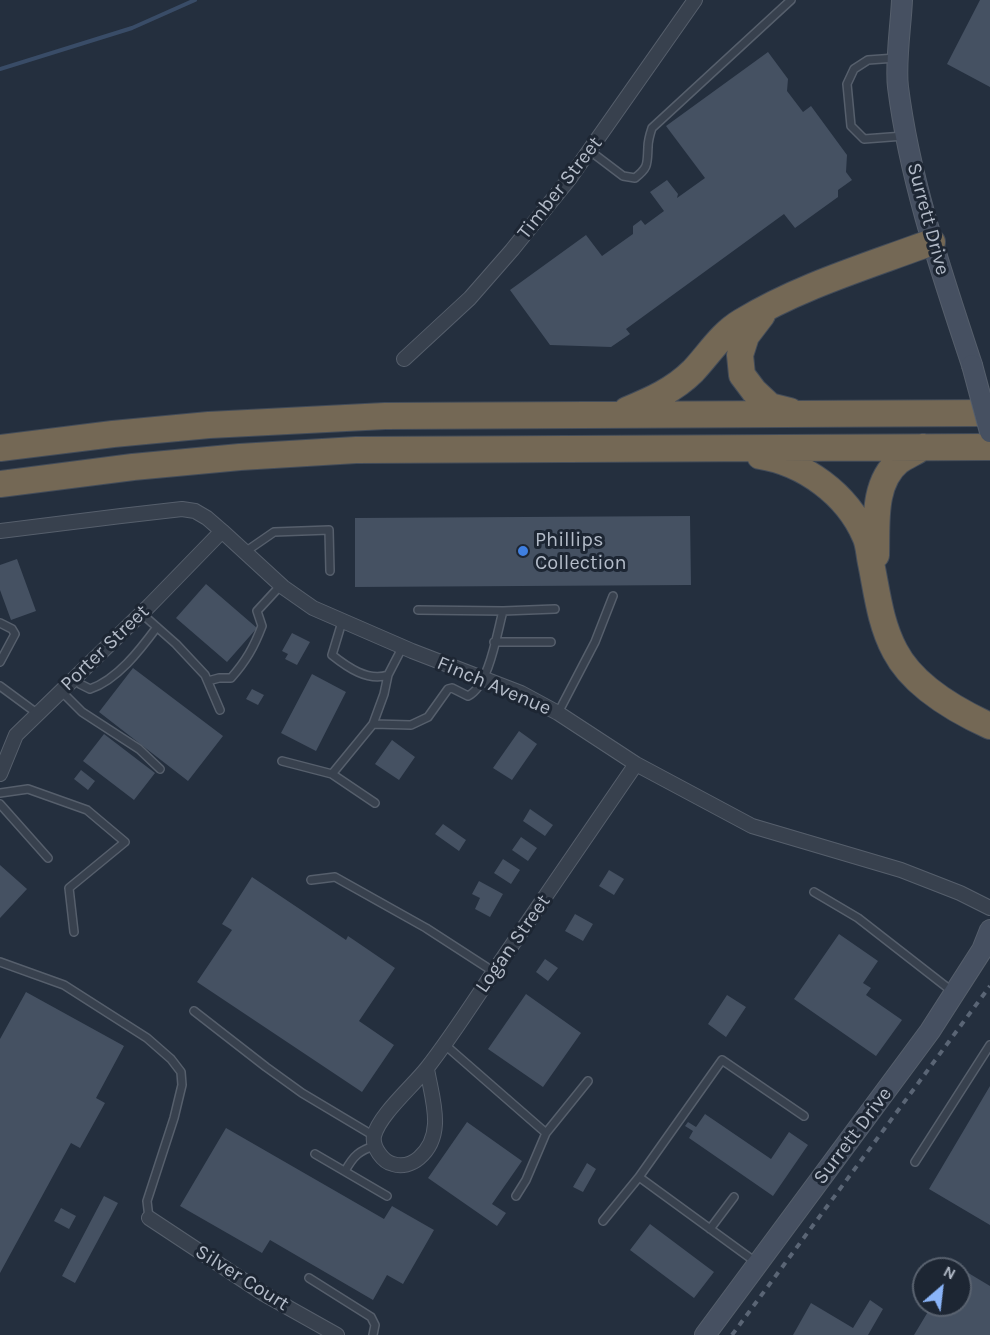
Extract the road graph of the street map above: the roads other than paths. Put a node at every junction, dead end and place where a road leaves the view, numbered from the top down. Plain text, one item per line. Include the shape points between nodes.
1 (695, 0) edge
2 (791, 0) edge
3 (902, 0) edge
4 (899, 58) junction
5 (907, 136) junction
6 (590, 151) junction
7 (932, 242) junction
8 (768, 308) junction
9 (404, 359) dead end
10 (990, 413) edge
11 (612, 415) junction
12 (800, 415) junction
13 (990, 432) edge
14 (924, 447) junction
15 (990, 447) edge
16 (0, 448) edge
17 (716, 448) junction
18 (0, 484) edge
19 (0, 531) edge
20 (222, 531) junction
21 (245, 552) junction
22 (330, 571) dead end
23 (875, 580) junction
24 (281, 585) junction
25 (613, 596) dead end
26 (555, 609) dead end
27 (418, 610) dead end
28 (503, 611) junction
29 (141, 613) junction
30 (342, 622) junction
31 (0, 623) edge
32 (157, 627) junction
33 (494, 642) junction
34 (551, 642) dead end
35 (402, 648) junction
36 (0, 662) edge
37 (388, 675) junction
38 (75, 678) junction
39 (484, 679) junction
40 (208, 681) junction
41 (0, 686) edge
42 (61, 692) junction
43 (220, 710) dead end
44 (990, 712) edge
45 (558, 713) junction
46 (962, 713) junction
47 (38, 714) junction
48 (373, 724) junction
49 (990, 726) edge
50 (282, 760) dead end
51 (636, 765) junction
52 (160, 769) dead end
53 (0, 774) edge
54 (332, 774) junction
55 (0, 793) edge
56 (375, 803) dead end
57 (0, 804) edge
58 (48, 858) dead end
59 (311, 880) dead end
60 (814, 892) dead end
61 (990, 908) edge
62 (990, 930) edge
63 (74, 932) dead end
64 (0, 962) edge
65 (494, 972) junction
66 (955, 994) junction
67 (194, 1011) dead end
68 (444, 1044) junction
69 (990, 1045) edge
70 (427, 1069) junction
71 (588, 1081) dead end
72 (804, 1116) dead end
73 (546, 1133) junction
74 (375, 1140) junction
75 (315, 1154) dead end
76 (915, 1162) dead end
77 (345, 1171) junction
78 (639, 1177) junction
79 (387, 1196) dead end
80 (516, 1196) dead end
81 (734, 1197) dead end
82 (148, 1218) joint
83 (603, 1221) dead end
84 (710, 1229) junction
85 (757, 1263) junction
86 (309, 1278) dead end
87 (337, 1335) edge
88 (373, 1335) edge
89 (705, 1335) edge

1 - 6 street, Timber Street
2 - 6 lane via 652,128 647,146 649,160 635,178 623,176
3 - 4 street, Surrett Drive
4 - 5 street, Surrett Drive via 898,85
4 - 5 lane via 868,60 854,69 847,84 851,126 864,139
5 - 7 street, Surrett Drive
6 - 9 street, Timber Street via 470,298
7 - 8 highway via 807,289
7 - 13 street, Surrett Drive, bridge
8 - 11 highway via 740,322 668,392
8 - 12 highway via 746,336 740,355 742,375 770,406
10 - 12 highway
11 - 12 highway
11 - 16 highway via 385,416 209,425
14 - 15 highway
14 - 17 highway
14 - 23 highway via 898,462 887,476 878,499
17 - 18 highway via 356,450 134,467
17 - 23 highway via 778,459 809,472 850,512 866,536
19 - 20 street, Finch Avenue via 182,509 195,511
20 - 21 street, Finch Avenue
20 - 29 street, Porter Street
21 - 22 lane via 274,532 329,530
21 - 24 street, Finch Avenue
23 - 46 highway via 882,616 895,651 917,679
24 - 30 street, Finch Avenue via 313,608
24 - 40 lane via 257,611 262,626 245,662 231,678
25 - 45 lane via 595,642
26 - 28 lane
27 - 28 lane
28 - 33 lane
29 - 32 lane
29 - 38 street, Porter Street
30 - 35 street, Finch Avenue
30 - 37 lane via 332,655 364,675
31 - 36 lane via 15,634
32 - 38 lane via 141,649 103,684 90,689
32 - 40 lane
33 - 34 lane
33 - 39 lane
35 - 37 lane
35 - 39 street, Finch Avenue
37 - 48 lane
38 - 42 street, Porter Street
39 - 45 street, Finch Avenue
39 - 48 lane via 468,696 448,688 428,717 411,725
40 - 43 lane
41 - 47 lane
42 - 47 street, Porter Street
42 - 52 lane
44 - 46 highway
45 - 51 street, Finch Avenue
46 - 49 highway
47 - 53 street, Porter Street via 16,735
48 - 54 lane
50 - 54 lane
51 - 61 street, Finch Avenue via 752,826 901,870
51 - 65 street, Logan Street
54 - 56 lane
55 - 63 lane via 28,789 87,810 125,842 69,888
57 - 58 lane
59 - 65 lane via 335,877
60 - 66 lane via 858,918
62 - 66 street, Surrett Drive
64 - 82 lane via 64,985 147,1038 181,1072 174,1118 147,1201
65 - 68 street, Logan Street
66 - 85 street, Surrett Drive
67 - 74 lane via 302,1093
68 - 70 street, Logan Street
68 - 73 lane
69 - 76 lane
70 - 74 street, Logan Street via 383,1119
70 - 74 street via 436,1119 429,1147 416,1161 402,1166 384,1160
71 - 73 lane
72 - 78 lane via 722,1060
73 - 80 lane
74 - 77 lane via 351,1160
75 - 77 lane
77 - 79 lane
78 - 83 lane
78 - 84 lane
81 - 84 lane
82 - 87 street, Silver Court via 264,1294
84 - 85 lane
85 - 89 street, Surrett Drive
86 - 88 lane via 371,1317 375,1325

